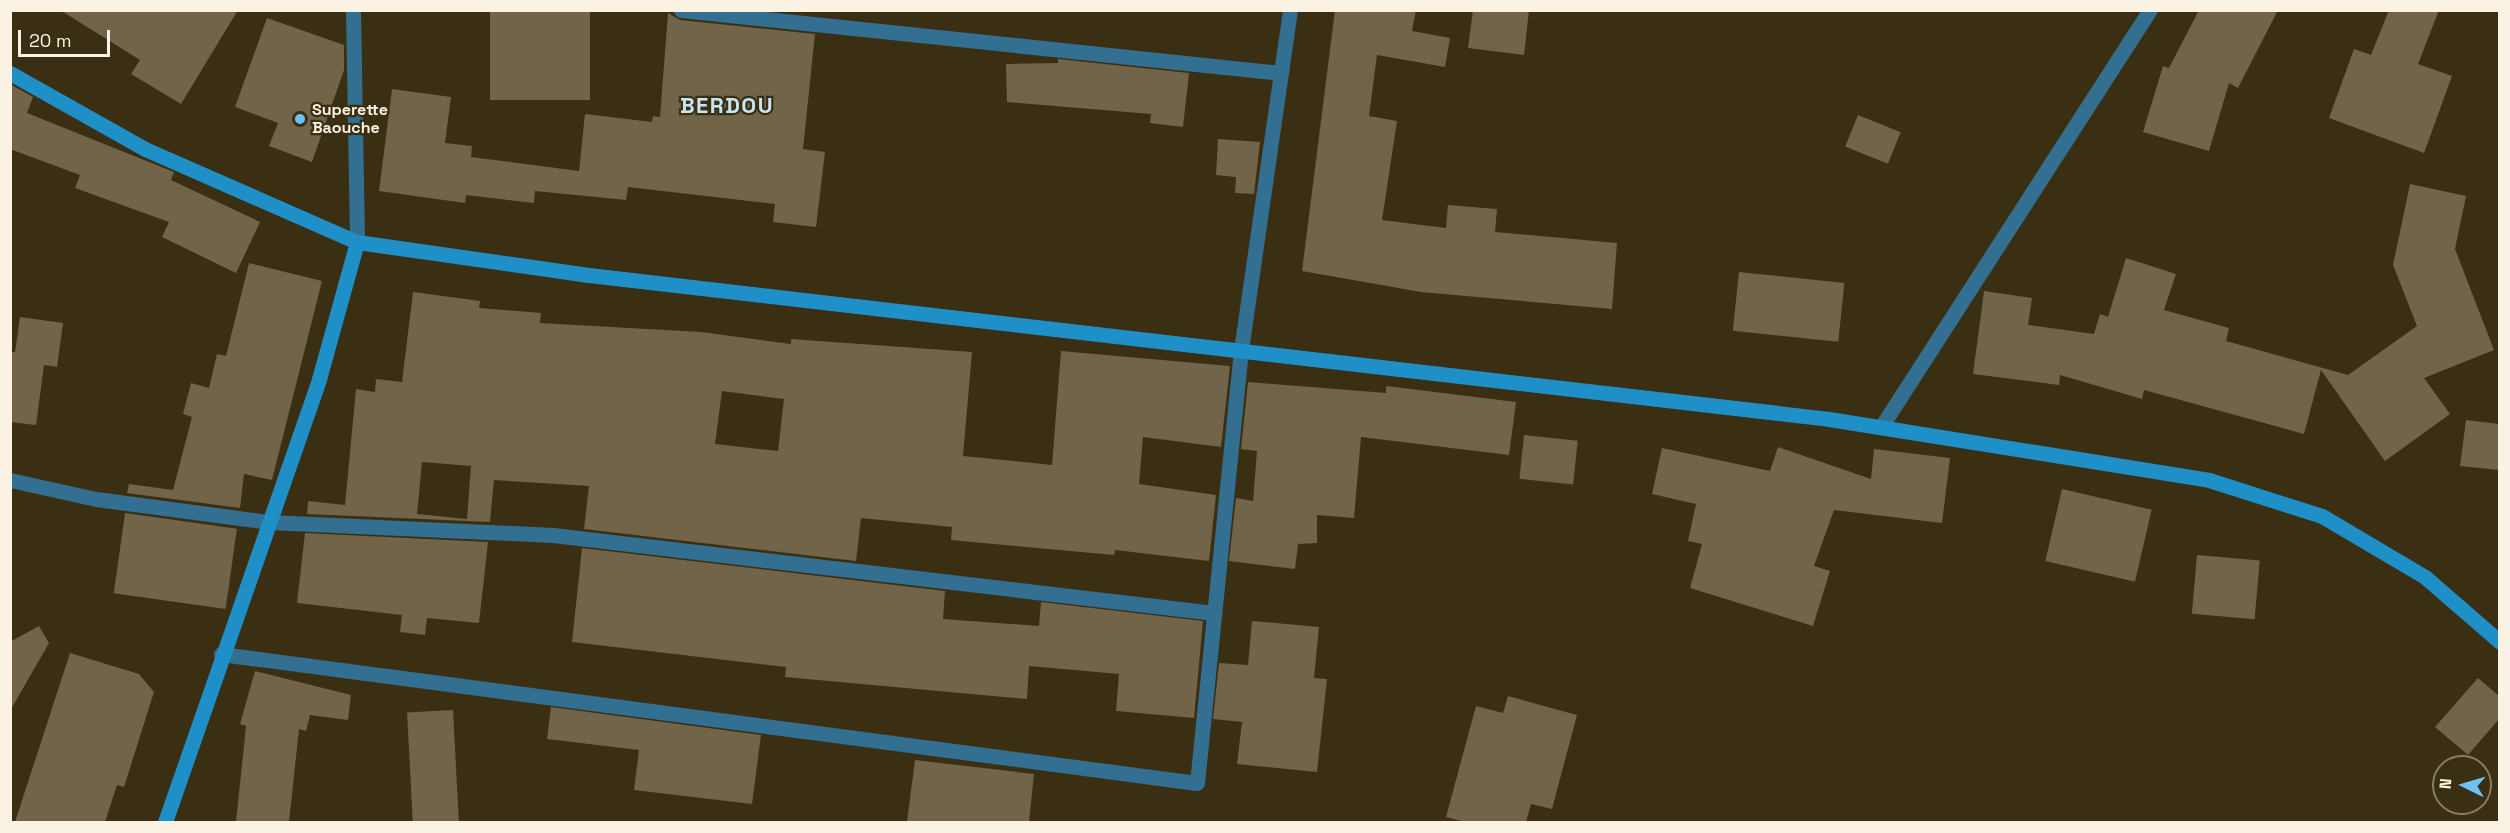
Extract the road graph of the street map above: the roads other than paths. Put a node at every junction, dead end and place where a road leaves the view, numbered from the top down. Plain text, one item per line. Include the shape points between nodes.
1 (353, 10) edge
2 (681, 10) edge
3 (1290, 10) edge
4 (2150, 10) edge
5 (10, 73) edge
6 (1281, 73) junction
7 (357, 242) junction
8 (1241, 350) junction
9 (1881, 427) junction
10 (10, 480) edge
11 (269, 522) junction
12 (1214, 613) junction
13 (2499, 642) edge
14 (221, 654) junction
15 (165, 822) edge

1 - 7 street
2 - 6 street
3 - 6 street
4 - 9 street
5 - 7 main road via 145,149
6 - 8 street
7 - 8 main road via 589,274
7 - 11 main road via 319,379
8 - 9 main road
8 - 12 street
9 - 13 main road via 2209,480 2322,516 2425,577
10 - 11 street via 96,499
11 - 12 street via 553,536
11 - 14 main road
12 - 14 street via 1197,783
14 - 15 main road

